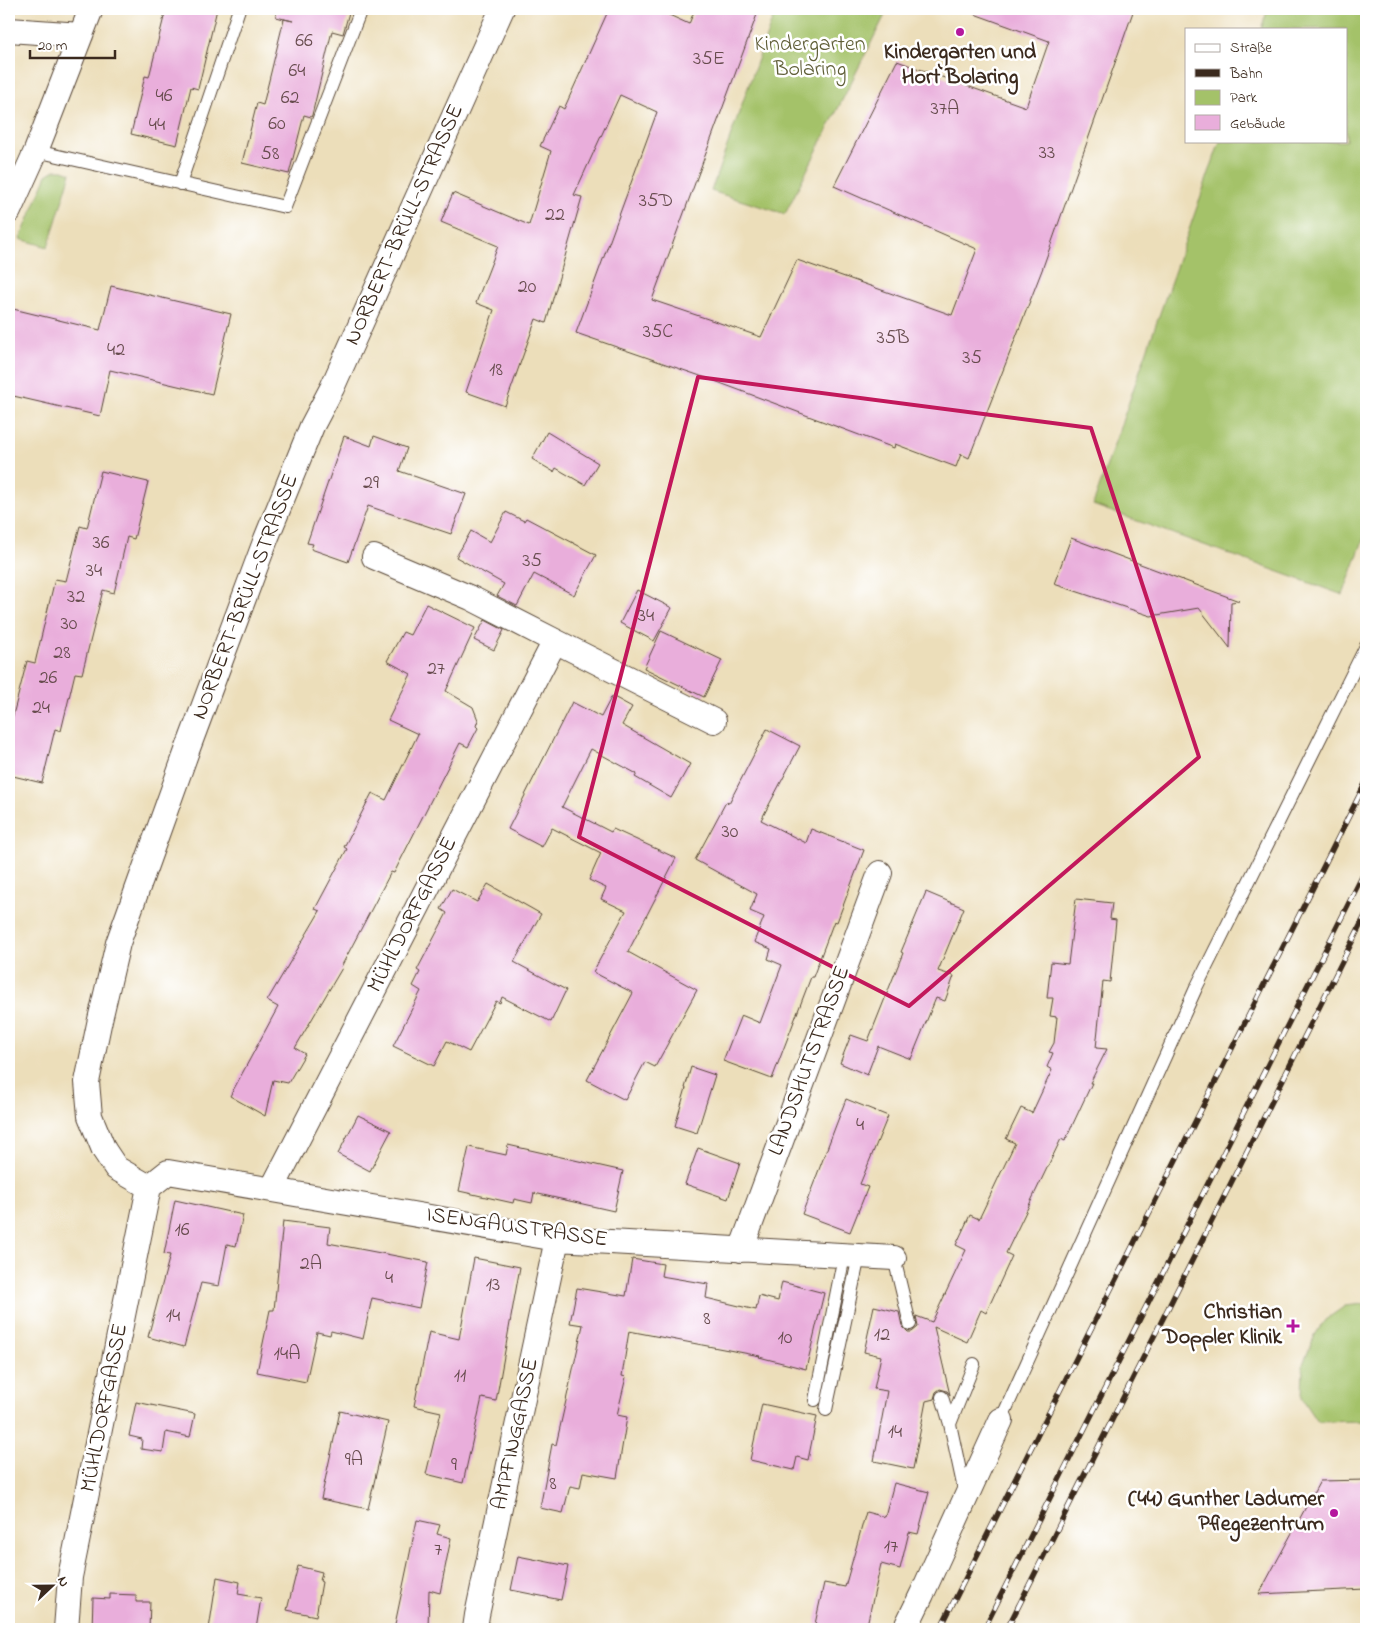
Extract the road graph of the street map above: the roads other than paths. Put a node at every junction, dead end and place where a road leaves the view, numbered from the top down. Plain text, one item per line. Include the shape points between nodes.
1 (91, 9) edge
2 (239, 9) edge
3 (361, 9) edge
4 (502, 9) edge
5 (9, 30) edge
6 (81, 35) junction
7 (36, 151) junction
8 (180, 184) junction
9 (9, 211) edge
10 (374, 557) dead end
11 (555, 641) junction
12 (1366, 646) edge
13 (714, 721) dead end
14 (880, 873) dead end
15 (150, 1187) junction
16 (272, 1189) junction
17 (557, 1239) junction
18 (741, 1250) junction
19 (851, 1256) junction
20 (894, 1258) joint
21 (910, 1324) dead end
22 (974, 1364) dead end
23 (942, 1397) dead end
24 (815, 1400) dead end
25 (826, 1410) dead end
26 (1001, 1420) joint
27 (950, 1424) junction
28 (966, 1496) junction
29 (66, 1629) edge
30 (475, 1629) edge
31 (904, 1629) edge

1 - 6 street
2 - 8 lane
3 - 8 lane via 285,207
4 - 15 street, NORBERT-BRÜLL-STRASSE via 312,426 269,530 118,943 87,1082 90,1116 104,1150 116,1168
5 - 6 street
6 - 7 street
7 - 8 lane
7 - 9 street
10 - 11 street via 471,598
11 - 13 street
11 - 16 street, MÜHLDORFGASSE
12 - 26 lane via 1196,988
14 - 18 street, LANDSHUTSTRASSE
15 - 16 street, ISENGAUSTRASSE via 168,1172
15 - 29 street, MÜHLDORFGASSE via 70,1577
16 - 17 street, ISENGAUSTRASSE
17 - 18 street, ISENGAUSTRASSE
17 - 30 street, AMPFINGGASSE
18 - 19 street, ISENGAUSTRASSE
19 - 20 street, ISENGAUSTRASSE
19 - 24 lane
19 - 25 lane
20 - 21 lane
22 - 27 lane
23 - 27 lane
26 - 28 street
27 - 28 lane
28 - 31 street

